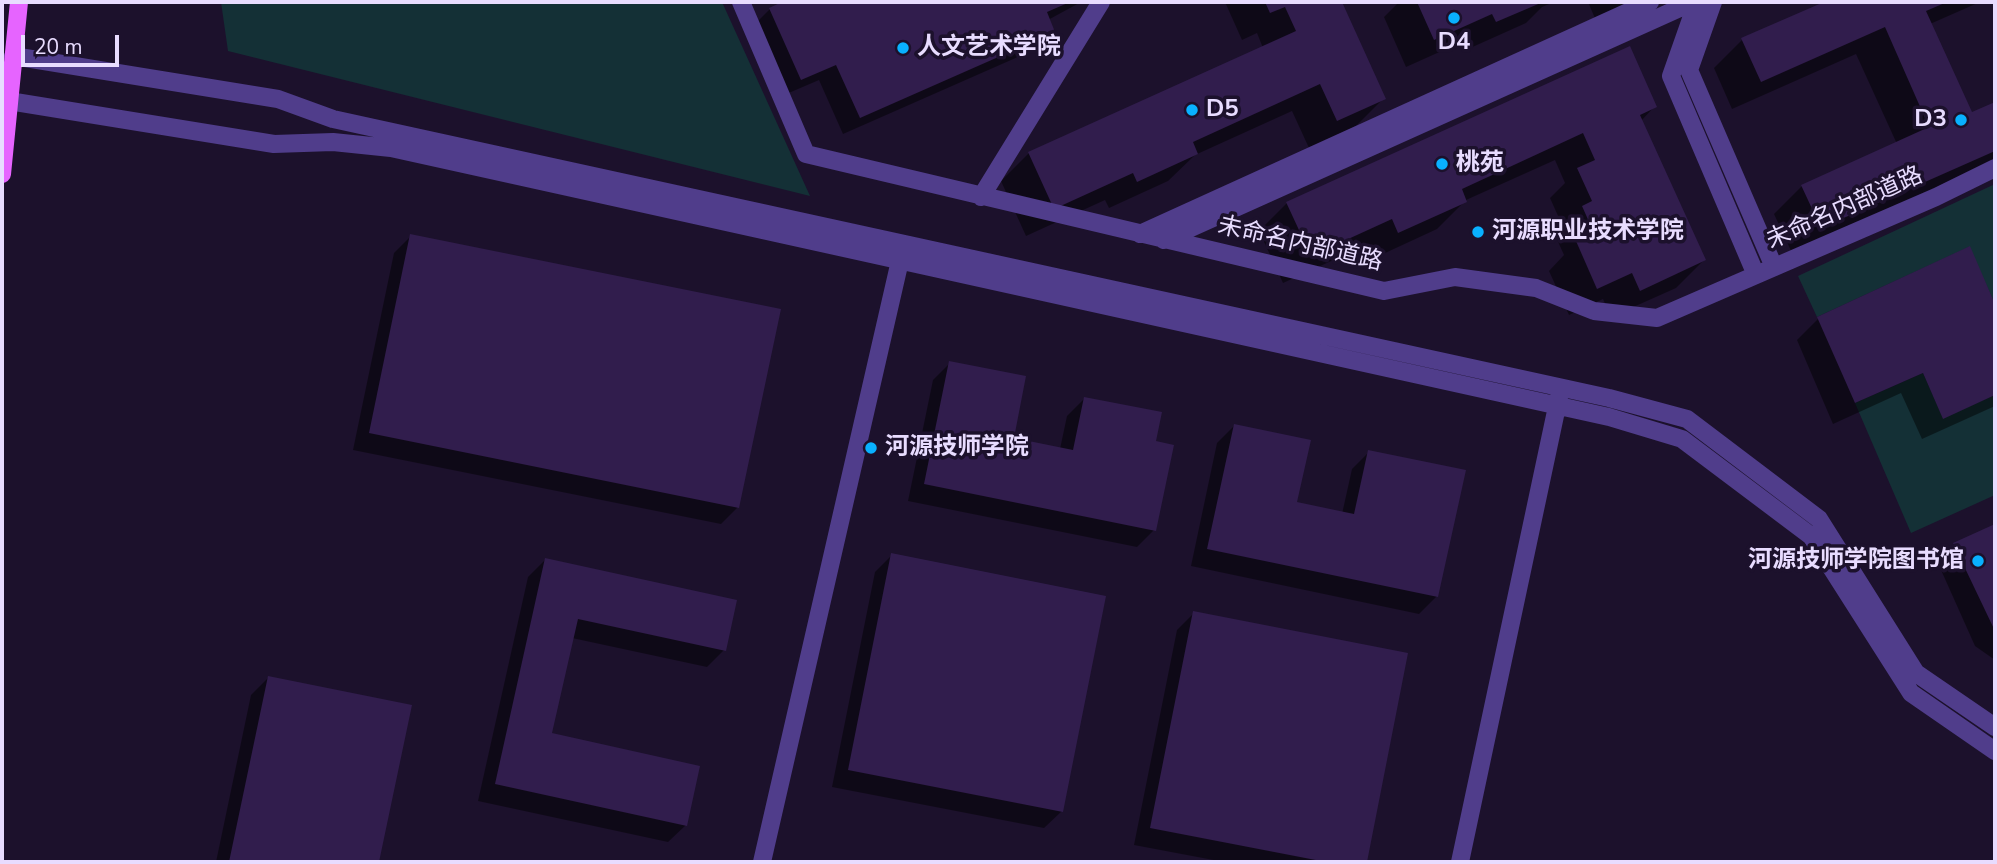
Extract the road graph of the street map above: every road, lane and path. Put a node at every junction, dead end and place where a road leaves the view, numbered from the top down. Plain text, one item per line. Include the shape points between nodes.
1 (19, 2) edge
2 (741, 2) edge
3 (1101, 2) edge
4 (1650, 2) edge
5 (1695, 2) edge
6 (1713, 2) edge
7 (13, 56) junction
8 (9, 101) junction
9 (1995, 167) edge
10 (2, 174) edge
11 (981, 197) junction
12 (1140, 234) junction
13 (1164, 240) junction
14 (902, 252) junction
15 (1774, 267) junction
16 (1756, 275) junction
17 (1561, 388) junction
18 (1557, 406) junction
19 (1995, 727) edge
20 (1995, 751) edge
21 (762, 862) edge
22 (1460, 862) edge

1 - 7 main road
2 - 11 street, 未命名内部道路 via 806,154
3 - 11 street
4 - 12 street
5 - 13 street
5 - 16 street via 1671,76
6 - 15 street via 1689,71
7 - 8 main road
7 - 14 street via 278,99 333,119
8 - 10 main road
8 - 14 street via 274,144 332,142 391,148
9 - 15 street, 未命名内部道路
11 - 12 street, 未命名内部道路
12 - 13 street, 未命名内部道路
13 - 16 street, 未命名内部道路 via 1384,291 1455,277 1536,288 1594,312 1657,318
14 - 17 street
14 - 18 street
14 - 21 street
15 - 16 street, 未命名内部道路
17 - 18 street
17 - 19 street via 1687,419 1819,519 1916,673
18 - 20 street via 1682,439 1811,537 1911,693
18 - 22 street

